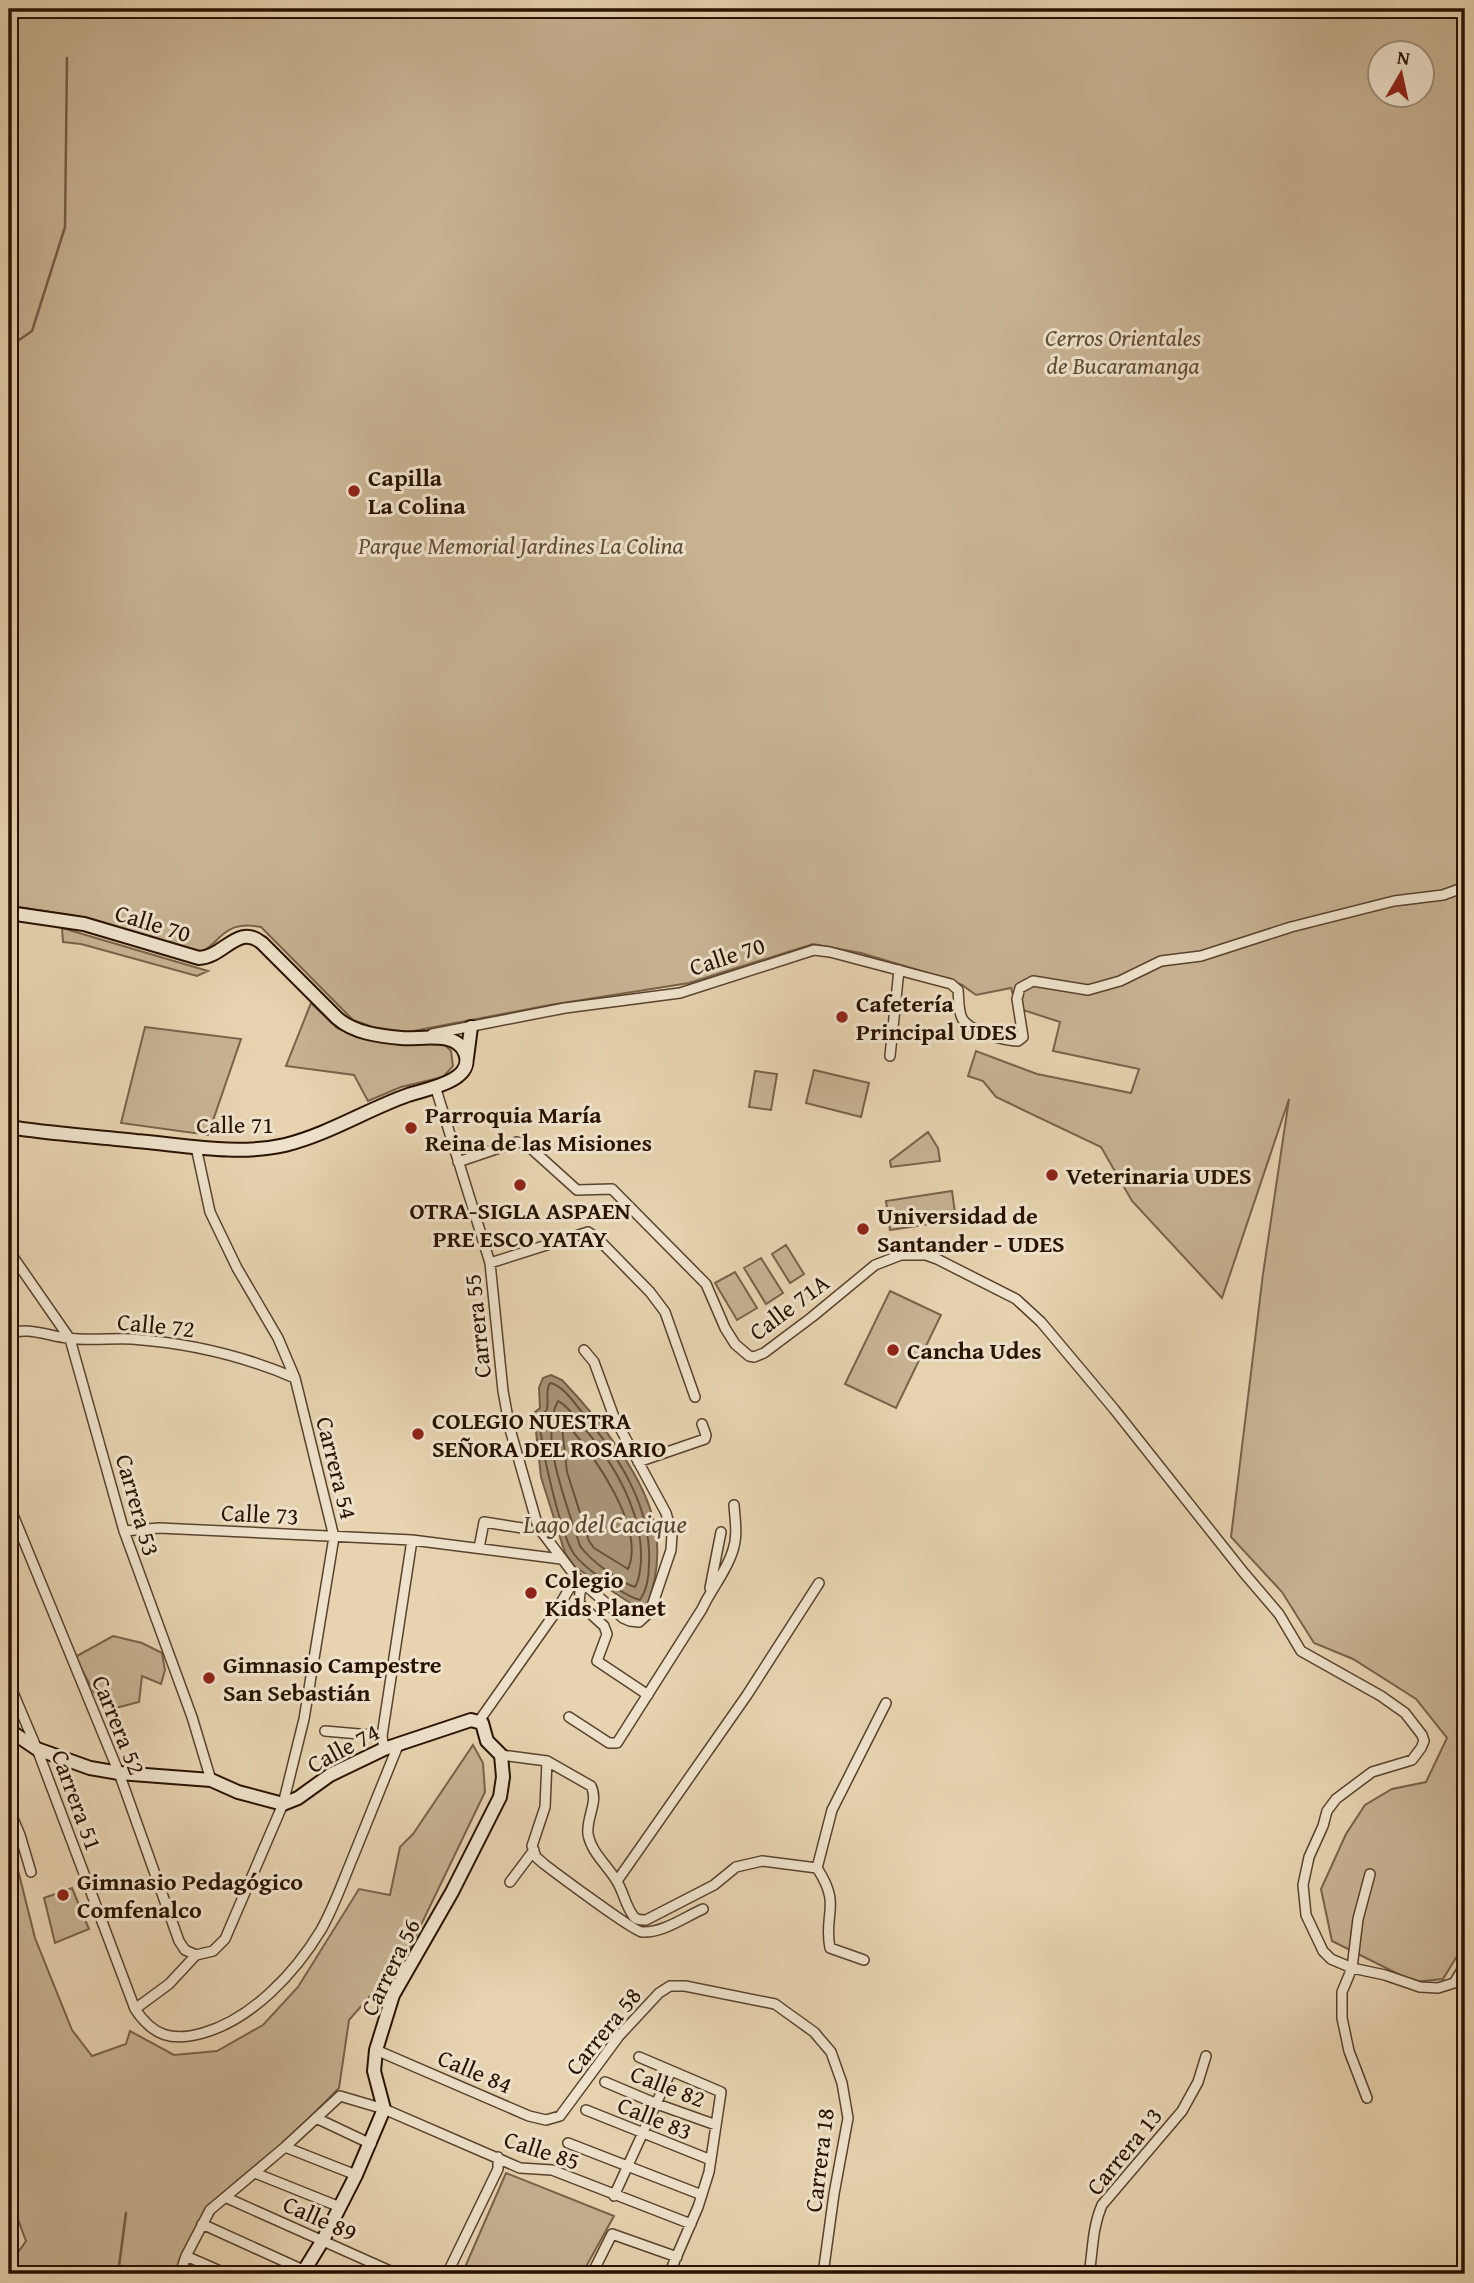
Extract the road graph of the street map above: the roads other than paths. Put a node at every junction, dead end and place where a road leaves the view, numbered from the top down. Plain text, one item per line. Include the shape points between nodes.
1 (1465, 887) edge
2 (9, 914) edge
3 (900, 970) junction
4 (471, 1027) junction
5 (439, 1038) junction
6 (410, 1039) junction
7 (890, 1056) dead end
8 (466, 1062) junction
9 (450, 1081) junction
10 (435, 1086) junction
11 (9, 1127) edge
12 (196, 1147) junction
13 (458, 1162) junction
14 (9, 1251) edge
15 (490, 1263) junction
16 (9, 1334) edge
17 (69, 1339) junction
18 (584, 1350) dead end
19 (295, 1378) junction
20 (695, 1397) dead end
21 (702, 1424) dead end
22 (638, 1462) junction
23 (9, 1505) edge
24 (734, 1505) dead end
25 (522, 1528) dead end
26 (124, 1531) junction
27 (721, 1532) dead end
28 (334, 1537) junction
29 (412, 1540) junction
30 (479, 1548) junction
31 (561, 1559) junction
32 (576, 1577) junction
33 (819, 1583) dead end
34 (588, 1588) junction
35 (709, 1593) junction
36 (9, 1683) edge
37 (648, 1695) junction
38 (886, 1703) dead end
39 (569, 1717) dead end
40 (479, 1721) junction
41 (9, 1730) edge
42 (325, 1731) dead end
43 (399, 1742) junction
44 (383, 1743) junction
45 (37, 1749) junction
46 (501, 1755) junction
47 (547, 1761) junction
48 (119, 1773) junction
49 (211, 1780) junction
50 (283, 1804) junction
51 (9, 1809) edge
52 (534, 1850) junction
53 (817, 1868) junction
54 (31, 1872) dead end
55 (1370, 1874) dead end
56 (617, 1881) junction
57 (510, 1882) dead end
58 (703, 1909) dead end
59 (197, 1955) junction
60 (864, 1960) dead end
61 (1465, 1965) edge
62 (1352, 1968) junction
63 (767, 2001) joint
64 (135, 2009) junction
65 (376, 2050) junction
66 (1206, 2056) dead end
67 (639, 2057) dead end
68 (671, 2071) junction
69 (605, 2081) dead end
70 (1367, 2098) dead end
71 (657, 2104) junction
72 (384, 2109) junction
73 (586, 2110) dead end
74 (560, 2116) joint
75 (316, 2118) junction
76 (716, 2125) junction
77 (643, 2134) junction
78 (569, 2143) dead end
79 (371, 2144) junction
80 (285, 2147) junction
81 (498, 2157) junction
82 (710, 2160) junction
83 (629, 2166) junction
84 (255, 2173) junction
85 (356, 2175) junction
86 (702, 2195) junction
87 (614, 2196) junction
88 (227, 2198) junction
89 (340, 2207) junction
90 (202, 2224) junction
91 (691, 2224) junction
92 (323, 2240) junction
93 (186, 2256) junction
94 (677, 2257) junction
95 (306, 2273) edge
96 (180, 2274) edge
97 (227, 2274) edge
98 (397, 2274) edge
99 (447, 2274) edge
100 (592, 2274) edge
101 (669, 2274) edge
102 (823, 2274) edge
103 (1089, 2274) edge

1 - 3 street, Calle 70 via 1291,927 1201,956 1161,961 1088,990 1032,981 1020,988 1017,999 1022,1040 1002,1039 974,1028 962,1017 955,986
2 - 6 street, Calle 70 via 84,924 199,958 250,936 342,1023 364,1032
3 - 4 street, Calle 70 via 814,950 680,993 565,1008
3 - 7 street
4 - 6 street, Calle 70
4 - 8 street
5 - 6 street, Calle 70
5 - 8 street via 459,1044
5 - 9 street via 457,1051 458,1069
8 - 9 street
9 - 10 street, Calle 71
10 - 12 street, Calle 71 via 290,1143 249,1150
10 - 13 street, Carrera 55
11 - 12 street, Calle 71
12 - 19 street, Carrera 54 via 210,1212
13 - 15 street, Carrera 55
13 - 62 street, Calle 71A via 517,1142 526,1144 578,1190 612,1189 706,1284 725,1328 748,1356 764,1353 875,1265 901,1255 937,1259 1016,1299 1114,1409 1279,1614 1301,1651 1381,1696 1405,1713 1422,1735 1424,1741 1412,1760 1372,1772 1336,1799 1309,1857 1303,1885 1306,1915 1323,1951
14 - 17 street, Carrera 53
15 - 20 street via 588,1232 665,1312
15 - 31 street, Carrera 55 via 510,1429 538,1527
16 - 17 street, Calle 72 via 23,1331
17 - 19 street, Calle 72 via 178,1344 263,1364
17 - 26 street, Carrera 53
18 - 22 street via 594,1362 614,1417
19 - 28 street, Carrera 54
21 - 22 street via 705,1439
22 - 34 street, Carrera 55 via 666,1513 672,1534 650,1612 639,1622 630,1621
23 - 48 street, Carrera 52
24 - 35 street via 734,1548
25 - 30 street via 484,1522
26 - 28 street, Calle 73 via 159,1528
26 - 49 street, Carrera 53
27 - 35 street
28 - 29 street, Calle 73
28 - 50 street, Carrera 54 via 304,1719
29 - 30 street, Calle 73
29 - 44 street
30 - 31 street, Calle 73
31 - 32 street, Carrera 55
32 - 34 street, Carrera 55
32 - 40 street
33 - 56 street
34 - 37 street via 578,1599 606,1629 599,1663
35 - 37 street
36 - 45 street, Carrera 51
37 - 39 street via 617,1743
38 - 53 street via 832,1810
40 - 43 street, Calle 74
40 - 46 street via 491,1746
41 - 45 street
42 - 44 street
43 - 44 street, Calle 74
43 - 64 street via 321,1929 265,1999 223,2028 192,2036 162,2035
44 - 50 street, Calle 74
45 - 48 street
45 - 64 street, Carrera 51
46 - 47 street
46 - 65 street, Carrera 56 via 503,1777 496,1808 393,1995
47 - 52 street via 545,1807
47 - 56 street via 591,1786 594,1802 588,1836
48 - 49 street
48 - 59 street, Carrera 52 via 179,1941
49 - 50 street
50 - 59 street, Carrera 54 via 225,1939 213,1951
51 - 54 street
52 - 57 street
52 - 58 street via 544,1864 634,1930 666,1927
53 - 56 street via 762,1861 736,1867 714,1885 646,1920 632,1916
53 - 60 street via 831,1897 830,1948
55 - 62 street
59 - 64 street, Carrera 54
61 - 62 street via 1454,1983 1438,1988
62 - 70 street via 1342,1992 1342,2018
63 - 74 street, Carrera 58 via 670,1986 619,2036
63 - 102 street, Carrera 18 via 814,2032 831,2052 846,2098 847,2129
65 - 72 street, Carrera 56 via 374,2071
65 - 74 street, Calle 84 via 529,2116 546,2120
66 - 103 street, Carrera 13 via 1182,2111 1101,2206 1093,2224
67 - 68 street
68 - 71 street
68 - 76 street via 721,2092
69 - 71 street, Calle 82
71 - 76 street, Calle 82
71 - 77 street
72 - 75 street, Calle 85 via 343,2096
72 - 79 street
72 - 81 street, Calle 85
73 - 77 street, Calle 83
75 - 79 street
75 - 80 street
76 - 82 street
77 - 82 street, Calle 83
77 - 83 street
78 - 83 street
79 - 85 street
80 - 84 street
80 - 85 street
81 - 87 street, Calle 85 via 525,2169 552,2170
81 - 99 street via 498,2169
82 - 86 street
83 - 86 street
83 - 87 street
84 - 88 street
84 - 89 street
85 - 89 street
86 - 91 street
87 - 91 street, Calle 85
88 - 90 street via 210,2210
88 - 92 street, Calle 89
89 - 92 street
90 - 93 street
90 - 95 street
91 - 94 street
92 - 95 street
92 - 98 street, Calle 89
93 - 96 street
93 - 97 street
94 - 100 street via 612,2234
94 - 101 street

